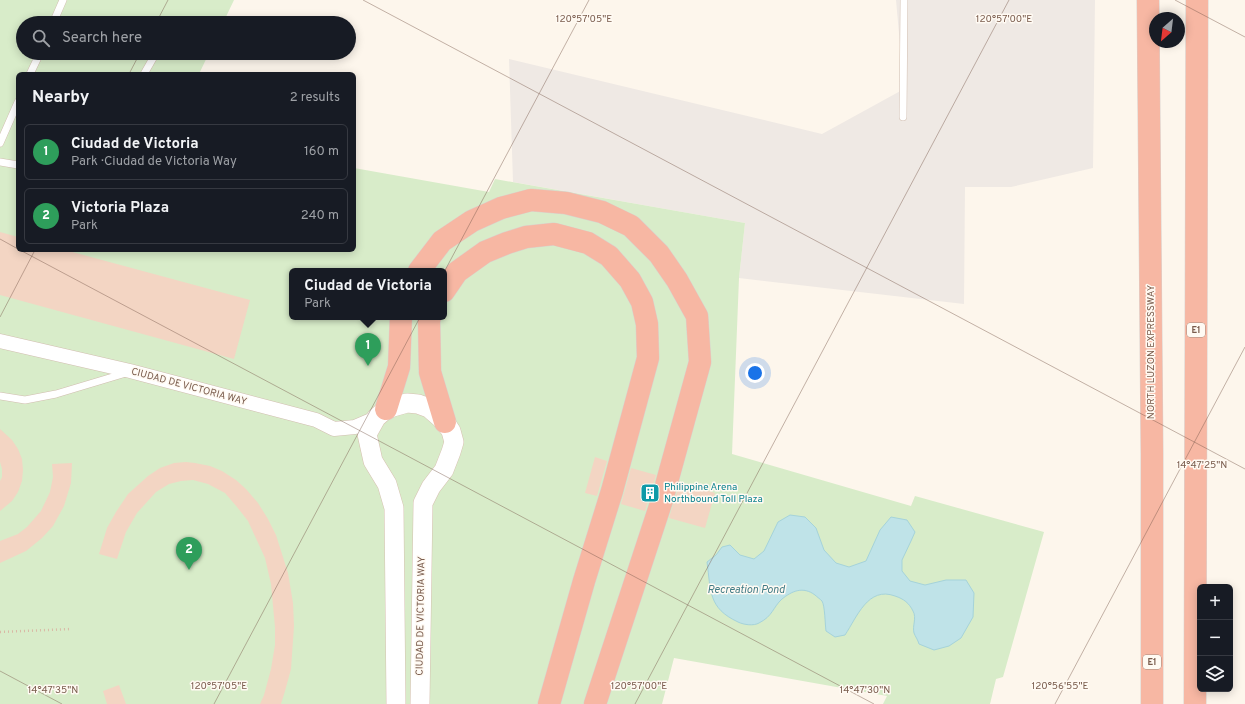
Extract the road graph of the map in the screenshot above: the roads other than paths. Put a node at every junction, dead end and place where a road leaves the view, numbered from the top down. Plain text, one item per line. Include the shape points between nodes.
1 (63, 0) edge
2 (904, 0) edge
3 (1148, 0) edge
4 (1197, 0) edge
5 (56, 16) edge
6 (37, 60) edge
7 (152, 60) edge
8 (31, 72) edge
9 (145, 72) edge
10 (16, 107) edge
11 (903, 117) dead end
12 (0, 143) edge
13 (0, 162) edge
14 (16, 165) edge
15 (421, 268) edge
16 (447, 286) edge
17 (401, 320) edge
18 (429, 320) edge
19 (0, 341) edge
20 (130, 372) junction
21 (0, 396) edge
22 (381, 414) junction
23 (446, 422) junction
24 (1152, 619) junction
25 (1195, 660) junction
26 (396, 704) edge
27 (420, 704) edge
28 (549, 704) edge
29 (594, 704) edge
30 (1142, 704) edge
31 (1152, 704) edge
32 (1195, 704) edge
33 (1200, 704) edge

1 - 5 lane
2 - 11 lane
3 - 24 highway, NORTH LUZON EXPRESSWAY / E1
4 - 25 highway, E1
6 - 8 lane
7 - 9 lane
10 - 12 lane
13 - 14 lane
15 - 29 highway via 442,241 472,221 501,208 531,200 566,203 602,212 631,226 659,254 697,316 700,362 662,500
16 - 28 highway via 456,272 485,252 526,237 554,234 588,243 609,256 630,280 642,302 647,324 648,358 612,492
17 - 22 highway via 399,367
18 - 23 highway via 430,372
19 - 20 street, CIUDAD DE VICTORIA WAY
20 - 21 lane via 48,396 25,400
20 - 22 street, CIUDAD DE VICTORIA WAY via 316,420 334,429 355,427
22 - 23 main road via 407,403 418,404 429,408
22 - 26 main road via 367,434 373,461 387,484 394,508
23 - 27 main road, CIUDAD DE VICTORIA WAY via 454,442 444,470 423,503
24 - 30 highway
24 - 31 highway, NORTH LUZON EXPRESSWAY / E1
25 - 32 highway, E1
25 - 33 highway

